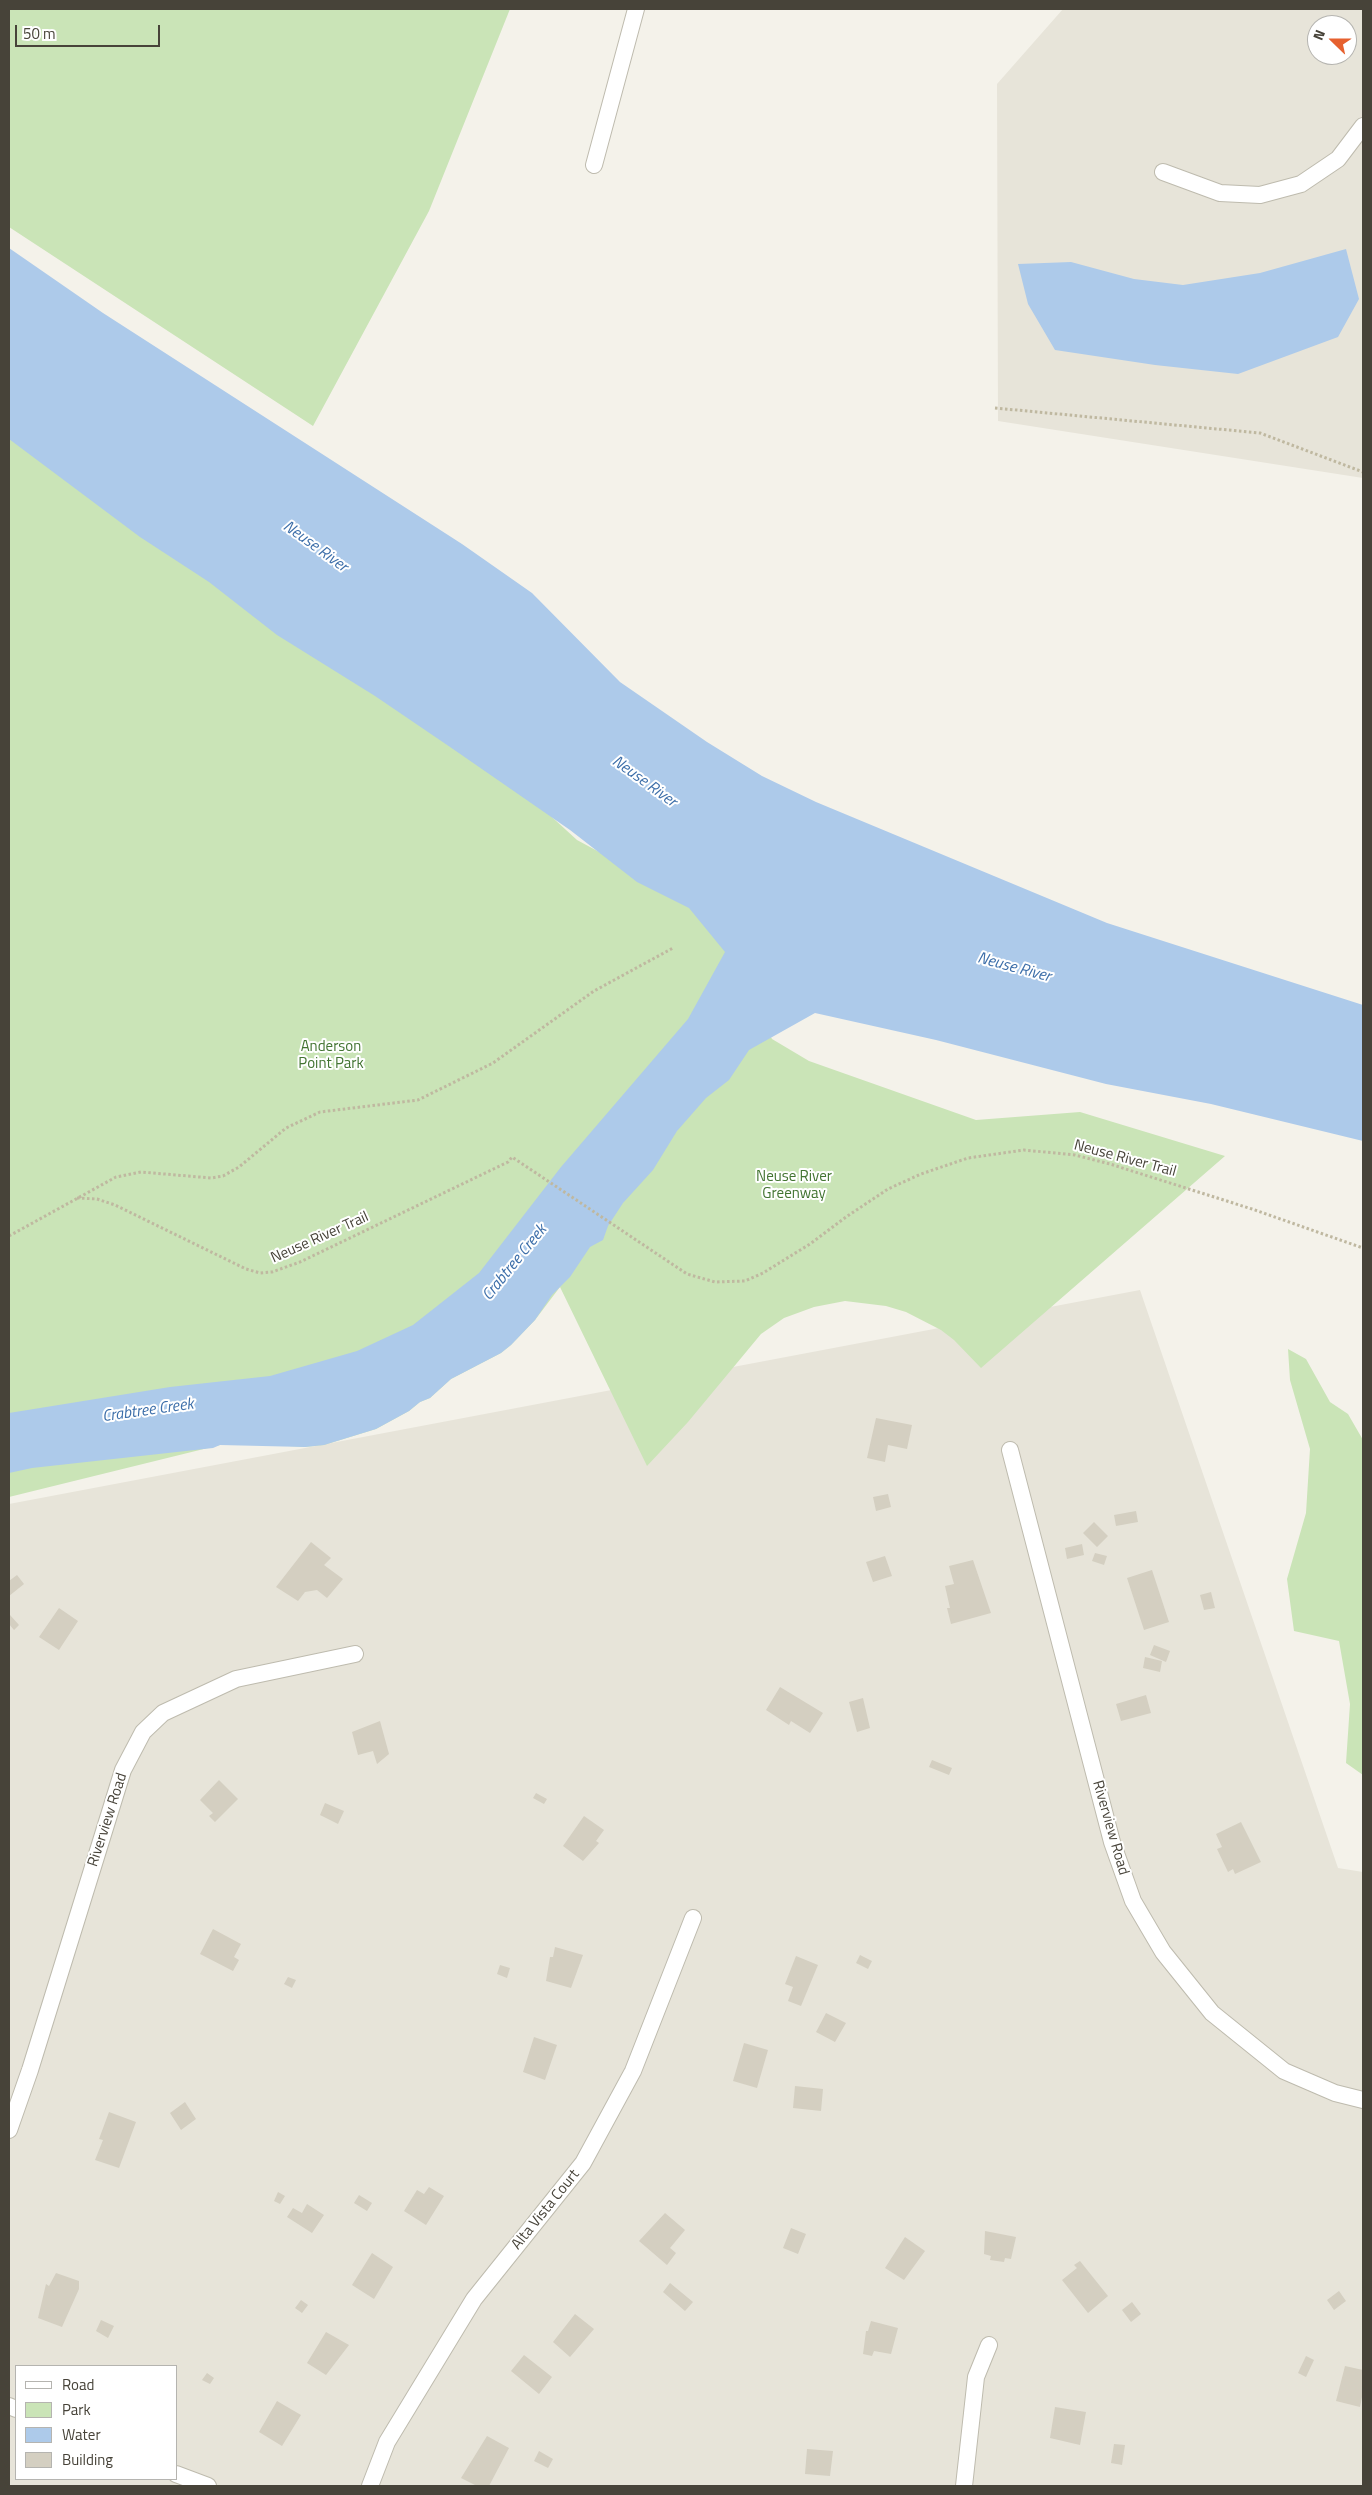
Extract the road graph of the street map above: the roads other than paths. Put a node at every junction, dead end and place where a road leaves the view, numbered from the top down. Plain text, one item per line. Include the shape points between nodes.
1 (636, 9) edge
2 (1363, 126) edge
3 (594, 165) dead end
4 (1163, 172) dead end
5 (1010, 1450) dead end
6 (356, 1654) dead end
7 (693, 1918) dead end
8 (1363, 2100) edge
9 (9, 2130) edge
10 (989, 2346) dead end
11 (178, 2475) edge
12 (208, 2486) edge
13 (370, 2486) edge
14 (964, 2486) edge

1 - 3 street
2 - 4 street via 1338,159 1302,184 1260,195 1220,193
5 - 8 street, Riverview Road via 1112,1842 1132,1901 1163,1952 1212,2013 1284,2071 1335,2093
6 - 9 street, Riverview Road via 236,1679 164,1713 143,1732 123,1770
7 - 13 street, Alta Vista Court via 633,2072 583,2163 474,2299 387,2442
10 - 14 street via 976,2377
11 - 12 street

